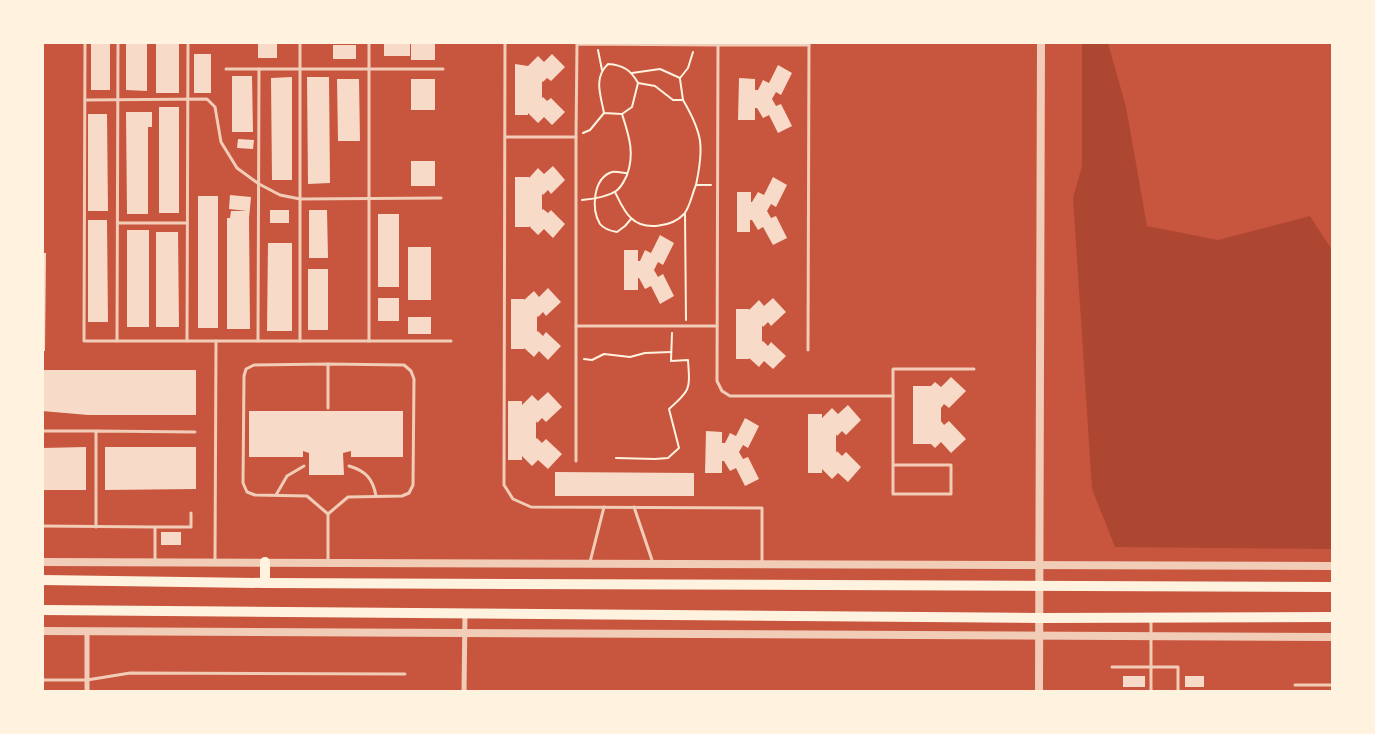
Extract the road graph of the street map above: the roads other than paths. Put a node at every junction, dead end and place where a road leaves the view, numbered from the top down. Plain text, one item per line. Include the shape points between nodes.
1 (85, 42) edge
2 (118, 42) edge
3 (188, 42) edge
4 (300, 42) edge
5 (369, 42) edge
6 (505, 42) edge
7 (1041, 42) edge
8 (809, 44) edge
9 (718, 45) junction
10 (226, 69) dead end
11 (259, 69) junction
12 (300, 69) junction
13 (369, 69) junction
14 (443, 69) dead end
15 (85, 100) junction
16 (118, 100) junction
17 (188, 100) junction
18 (505, 137) junction
19 (576, 137) junction
20 (258, 184) junction
21 (369, 198) junction
22 (441, 198) dead end
23 (300, 199) junction
24 (118, 223) junction
25 (188, 223) junction
26 (576, 326) junction
27 (717, 326) junction
28 (117, 341) junction
29 (187, 341) junction
30 (216, 341) junction
31 (258, 341) junction
32 (300, 341) junction
33 (369, 341) junction
34 (451, 341) dead end
35 (808, 350) dead end
36 (328, 364) junction
37 (974, 369) dead end
38 (893, 396) junction
39 (328, 408) dead end
40 (42, 431) edge
41 (96, 432) junction
42 (195, 432) dead end
43 (576, 461) dead end
44 (893, 465) junction
45 (304, 466) dead end
46 (349, 466) dead end
47 (276, 495) junction
48 (376, 496) junction
49 (604, 507) junction
50 (634, 507) junction
51 (191, 513) dead end
52 (328, 514) junction
53 (42, 526) edge
54 (96, 527) junction
55 (155, 527) junction
56 (42, 562) edge
57 (155, 562) junction
58 (215, 562) junction
59 (266, 562) junction
60 (328, 562) junction
61 (590, 563) junction
62 (653, 564) junction
63 (762, 564) junction
64 (1039, 565) junction
65 (1332, 566) edge
66 (42, 580) edge
67 (266, 583) junction
68 (1039, 585) junction
69 (1332, 588) edge
70 (42, 610) edge
71 (465, 613) junction
72 (1151, 617) junction
73 (1332, 617) edge
74 (1039, 618) junction
75 (42, 631) edge
76 (87, 631) junction
77 (464, 633) junction
78 (1039, 635) junction
79 (1151, 636) junction
80 (1332, 636) edge
81 (1112, 667) dead end
82 (1151, 667) junction
83 (405, 674) dead end
84 (42, 680) edge
85 (87, 680) junction
86 (1295, 685) dead end
87 (1332, 685) edge
88 (87, 692) edge
89 (464, 692) edge
90 (1039, 692) edge
91 (1151, 692) edge
92 (1178, 692) edge

1 - 15 lane
2 - 16 lane
3 - 17 lane
4 - 12 lane
5 - 13 lane
6 - 18 lane
7 - 64 street
8 - 9 lane
8 - 35 lane
9 - 19 lane via 576,44
9 - 27 lane
10 - 11 lane
11 - 12 lane
11 - 20 lane
12 - 13 lane
12 - 23 lane
13 - 14 lane
13 - 21 lane
15 - 16 lane
15 - 28 lane via 84,341
16 - 17 lane
16 - 24 lane
17 - 20 lane via 207,99 215,107 221,142 237,168
17 - 25 lane
18 - 19 lane
18 - 49 lane via 504,485 513,499 531,507
19 - 26 lane
20 - 23 lane via 280,195
20 - 31 lane
21 - 22 lane
21 - 23 lane
21 - 33 lane
23 - 32 lane
24 - 25 lane
24 - 28 lane
25 - 29 lane
26 - 27 lane
26 - 43 lane
27 - 38 lane via 717,381 722,391 730,396
28 - 29 lane
29 - 30 lane
30 - 31 lane
30 - 58 lane
31 - 32 lane
32 - 33 lane
33 - 34 lane
36 - 39 lane
36 - 47 lane via 254,365 246,369 243,483 247,492 255,495
36 - 48 lane via 404,365 414,379 413,486 402,496
37 - 38 lane via 893,369
38 - 44 lane
40 - 41 lane
41 - 42 lane
41 - 54 lane
44 - 44 lane via 893,494 950,494 951,465
45 - 47 lane via 287,476
46 - 48 lane via 357,468 374,484
47 - 52 lane via 306,496
48 - 52 lane via 348,497
49 - 50 lane
49 - 61 lane
50 - 62 lane
50 - 63 lane via 762,508
51 - 55 lane via 191,527
52 - 60 lane
53 - 54 lane
54 - 55 lane
55 - 57 lane
56 - 57 street
57 - 58 street
58 - 59 street
59 - 60 street
59 - 67 highway
60 - 61 street
61 - 62 street
62 - 63 street
63 - 64 street
64 - 65 street
64 - 68 street
66 - 67 highway
67 - 68 highway
68 - 69 highway
68 - 74 street
70 - 71 highway
71 - 74 highway
71 - 77 street
72 - 73 highway
72 - 74 highway
72 - 79 lane
74 - 78 street
75 - 76 street
76 - 77 street
76 - 85 street
77 - 78 street
77 - 89 street
78 - 79 street
78 - 90 street
79 - 80 street
79 - 82 lane
81 - 82 lane
82 - 91 lane
82 - 92 lane via 1178,667
83 - 85 lane via 130,673
84 - 85 lane
85 - 88 street
86 - 87 lane

